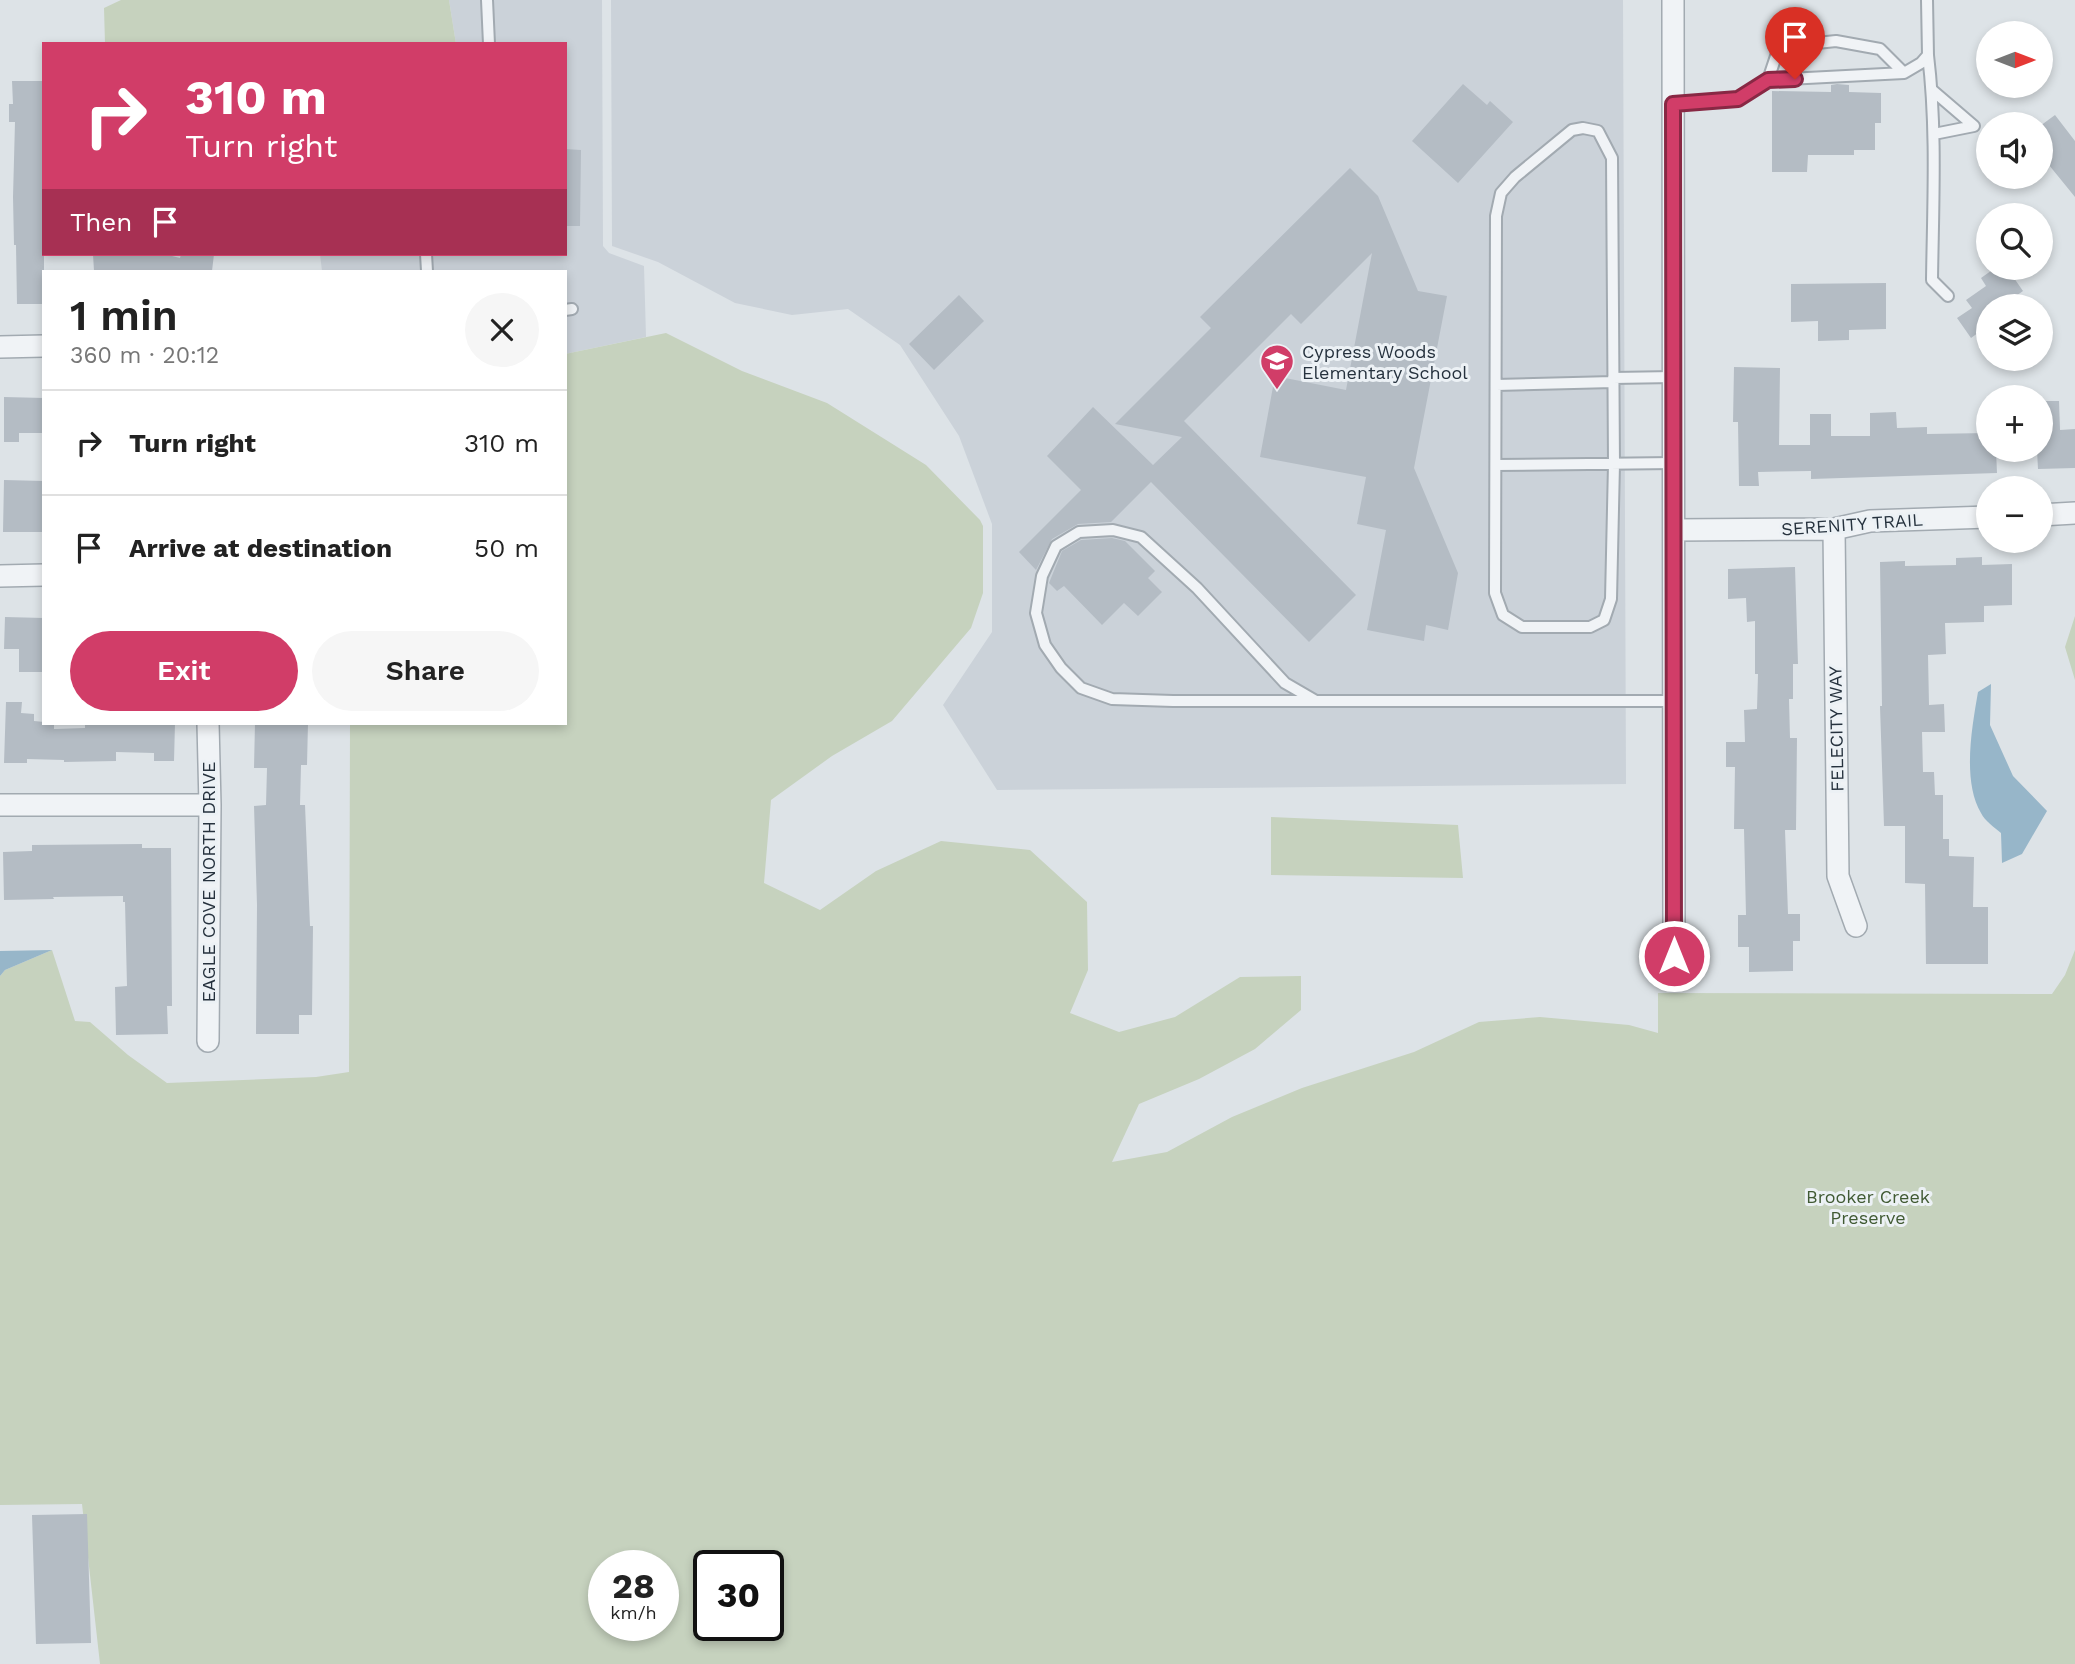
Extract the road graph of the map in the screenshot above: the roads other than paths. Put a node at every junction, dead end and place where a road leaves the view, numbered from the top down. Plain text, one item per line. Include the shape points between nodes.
1 (487, 0) edge
2 (1673, 0) edge
3 (1927, 0) edge
4 (489, 42) edge
5 (1928, 55) junction
6 (1904, 73) junction
7 (1768, 80) junction
8 (1933, 90) junction
9 (1673, 104) junction
10 (1974, 125) joint
11 (1934, 134) junction
12 (1948, 296) dead end
13 (0, 346) edge
14 (42, 346) edge
15 (1674, 377) junction
16 (1613, 380) junction
17 (1496, 386) junction
18 (1674, 463) junction
19 (1614, 464) junction
20 (1496, 465) junction
21 (2075, 513) edge
22 (2053, 514) edge
23 (1976, 517) edge
24 (1834, 529) junction
25 (1674, 530) junction
26 (42, 575) edge
27 (0, 576) edge
28 (1316, 701) junction
29 (1674, 701) junction
30 (208, 725) edge
31 (0, 805) edge
32 (210, 805) junction
33 (1856, 926) dead end
34 (1674, 956) dead end
35 (208, 1041) dead end

1 - 4 lane
2 - 9 street
3 - 5 lane
5 - 6 lane
5 - 8 lane
6 - 7 lane
6 - 7 lane via 1880,49 1836,41 1779,47
7 - 9 lane via 1738,99
8 - 10 lane
8 - 11 lane
9 - 15 street
10 - 11 lane
11 - 12 lane via 1933,280
13 - 14 street
15 - 16 lane
15 - 18 street
16 - 17 lane
16 - 17 lane via 1612,158 1598,131 1583,128 1572,131 1501,193 1496,216
16 - 19 lane
17 - 20 lane
18 - 19 lane
18 - 25 street
19 - 20 lane
19 - 20 lane via 1611,599 1604,620 1590,627 1548,628 1522,627 1503,615 1495,593
21 - 22 street
23 - 24 street, SERENITY TRAIL via 1870,521
24 - 25 street, SERENITY TRAIL
24 - 33 street, FELECITY WAY via 1838,876
25 - 29 street
26 - 27 street
28 - 28 lane via 1112,699 1081,688 1045,645 1036,613 1042,576 1056,546 1079,532 1114,530 1141,537 1197,588 1285,683
28 - 29 lane
29 - 34 street
30 - 32 street, EAGLE COVE NORTH DRIVE
31 - 32 street
32 - 35 street, EAGLE COVE NORTH DRIVE

